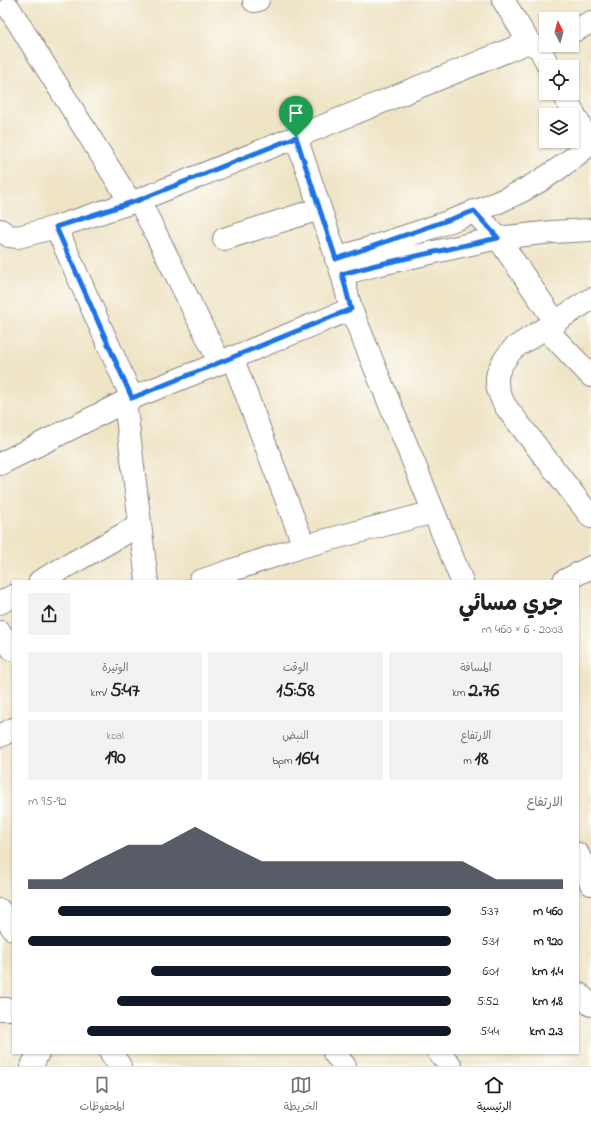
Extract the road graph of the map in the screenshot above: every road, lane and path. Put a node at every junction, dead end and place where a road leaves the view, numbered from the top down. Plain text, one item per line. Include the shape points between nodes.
1 (503, 0) edge
2 (11, 7) edge
3 (591, 22) edge
4 (579, 28) edge
5 (539, 48) edge
6 (539, 52) edge
7 (567, 100) edge
8 (296, 137) junction
9 (591, 145) edge
10 (135, 202) junction
11 (319, 209) junction
12 (474, 211) junction
13 (56, 227) junction
14 (0, 230) edge
15 (591, 230) edge
16 (498, 238) junction
17 (224, 239) dead end
18 (339, 267) junction
19 (591, 300) edge
20 (351, 309) junction
21 (551, 326) junction
22 (226, 360) junction
23 (591, 376) edge
24 (128, 400) junction
25 (3, 456) edge
26 (434, 512) junction
27 (591, 517) edge
28 (140, 525) junction
29 (304, 546) junction
30 (591, 567) edge
31 (42, 580) edge
32 (147, 580) edge
33 (203, 580) edge
34 (462, 580) edge
35 (566, 580) edge
36 (12, 597) edge
37 (0, 604) edge
38 (0, 632) edge
39 (12, 649) edge
40 (12, 730) edge
41 (0, 736) edge
42 (579, 856) edge
43 (591, 884) edge
44 (0, 910) edge
45 (12, 928) edge
46 (579, 994) edge
47 (591, 1004) edge
48 (12, 1009) edge
49 (0, 1010) edge
50 (38, 1054) edge
51 (112, 1054) edge
52 (335, 1054) edge
53 (440, 1054) edge
54 (32, 1066) edge
55 (120, 1066) edge
56 (345, 1066) edge
57 (451, 1066) edge

1 - 5 street
2 - 10 street
3 - 4 street
6 - 8 street
7 - 9 street
8 - 10 street
8 - 11 street
9 - 12 street via 523,190
10 - 13 street
10 - 22 street
11 - 17 street
11 - 18 street
12 - 16 street
12 - 18 street
13 - 14 street via 18,237 9,236
13 - 24 street
15 - 16 street
16 - 18 street via 376,265
16 - 21 street
18 - 20 street
19 - 21 street
20 - 22 street
20 - 26 street
21 - 23 street
21 - 27 street via 514,348 504,358 498,370 498,394
22 - 24 street
22 - 29 street
24 - 25 street
24 - 28 street
26 - 29 street
26 - 34 street
28 - 31 street
28 - 32 street
29 - 33 street
30 - 35 street
36 - 37 street
38 - 39 street
40 - 41 street
42 - 43 street
44 - 45 street
46 - 47 street
48 - 49 street
50 - 54 street
51 - 55 street
52 - 56 street
53 - 57 street

